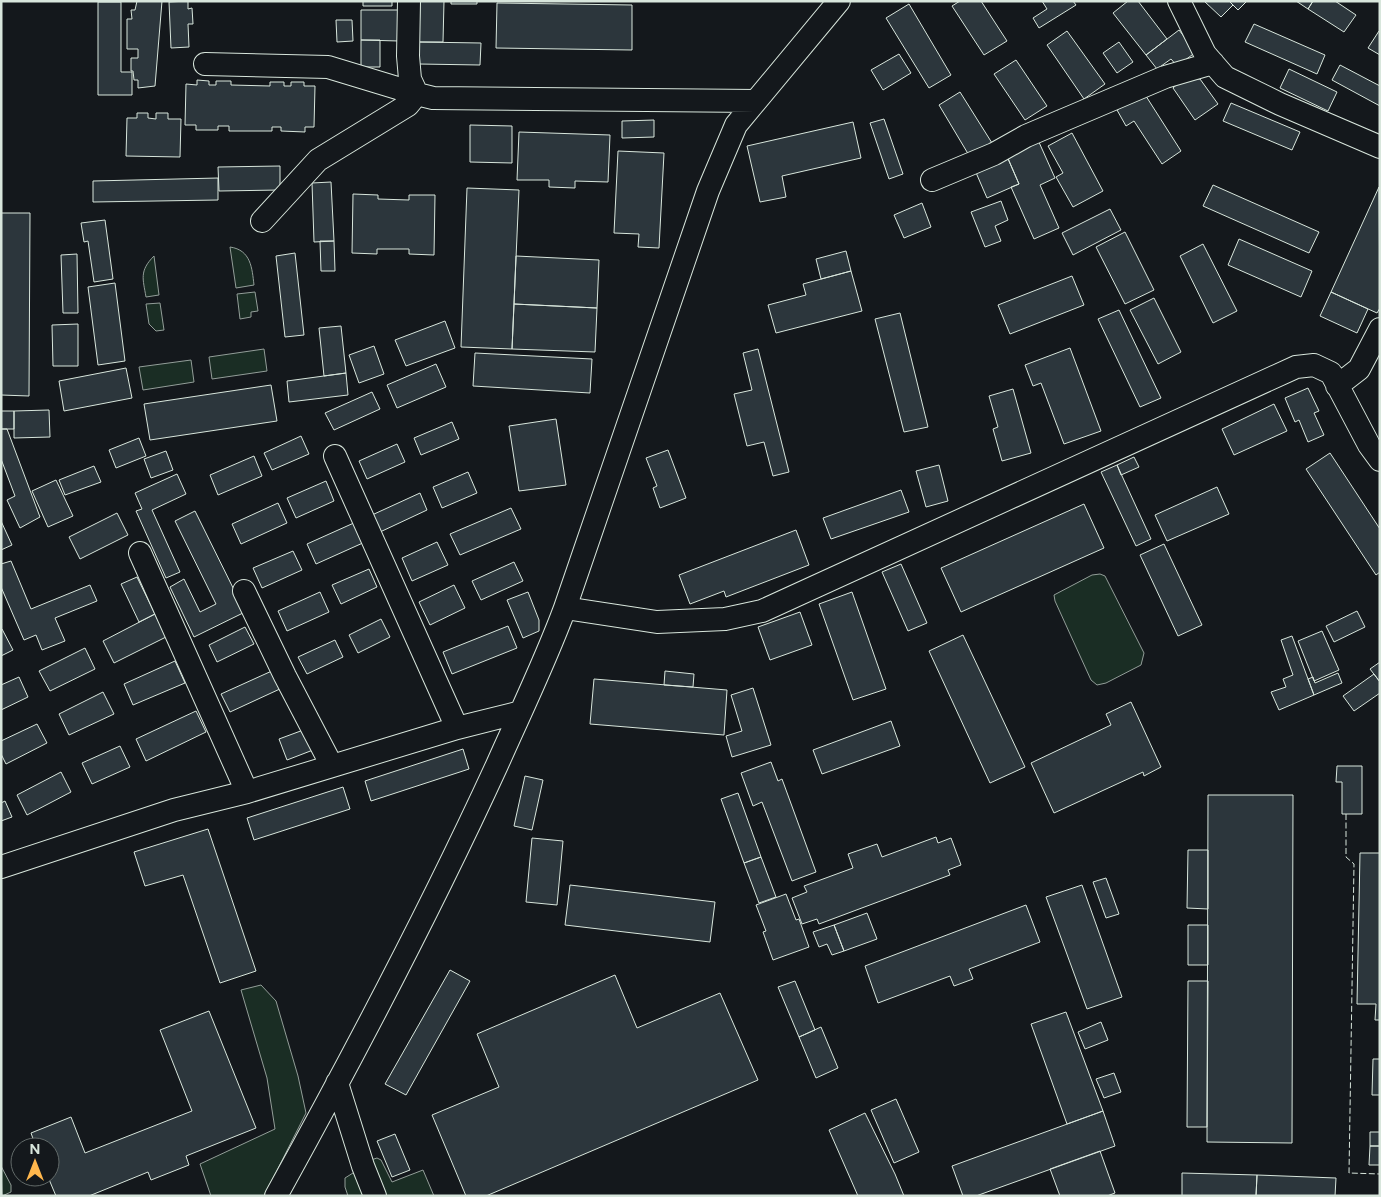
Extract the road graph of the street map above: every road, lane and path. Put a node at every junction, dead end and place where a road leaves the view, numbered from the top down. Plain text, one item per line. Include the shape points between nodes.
1 (409, 1) edge
2 (839, 1) edge
3 (1179, 1) edge
4 (1213, 63) junction
5 (205, 64) dead end
6 (417, 94) junction
7 (756, 101) junction
8 (1380, 147) edge
9 (932, 180) dead end
10 (262, 221) dead end
11 (1380, 329) edge
12 (1337, 386) junction
13 (335, 456) dead end
14 (1380, 460) edge
15 (140, 553) dead end
16 (244, 591) dead end
17 (565, 608) junction
18 (521, 712) junction
19 (457, 728) junction
20 (332, 766) junction
21 (247, 792) junction
22 (1, 866) edge
23 (337, 1084) junction
24 (276, 1196) edge
25 (375, 1196) edge

1 - 6 street via 408,56 410,79
2 - 7 street
3 - 4 street via 1205,54
4 - 8 street via 1225,77
4 - 9 street via 1165,77
5 - 6 street via 328,67
6 - 7 street via 433,98
6 - 10 street via 408,105 318,160
7 - 17 street via 736,125 708,191
11 - 12 street via 1359,369
12 - 14 street
12 - 17 street via 1331,373 1314,365 1296,367 762,611 725,619 657,622
13 - 19 street
15 - 21 street
16 - 20 street
17 - 18 street
18 - 19 street
18 - 23 street via 456,855
19 - 20 street
20 - 21 street
21 - 22 street via 174,810
23 - 24 street
23 - 25 street

